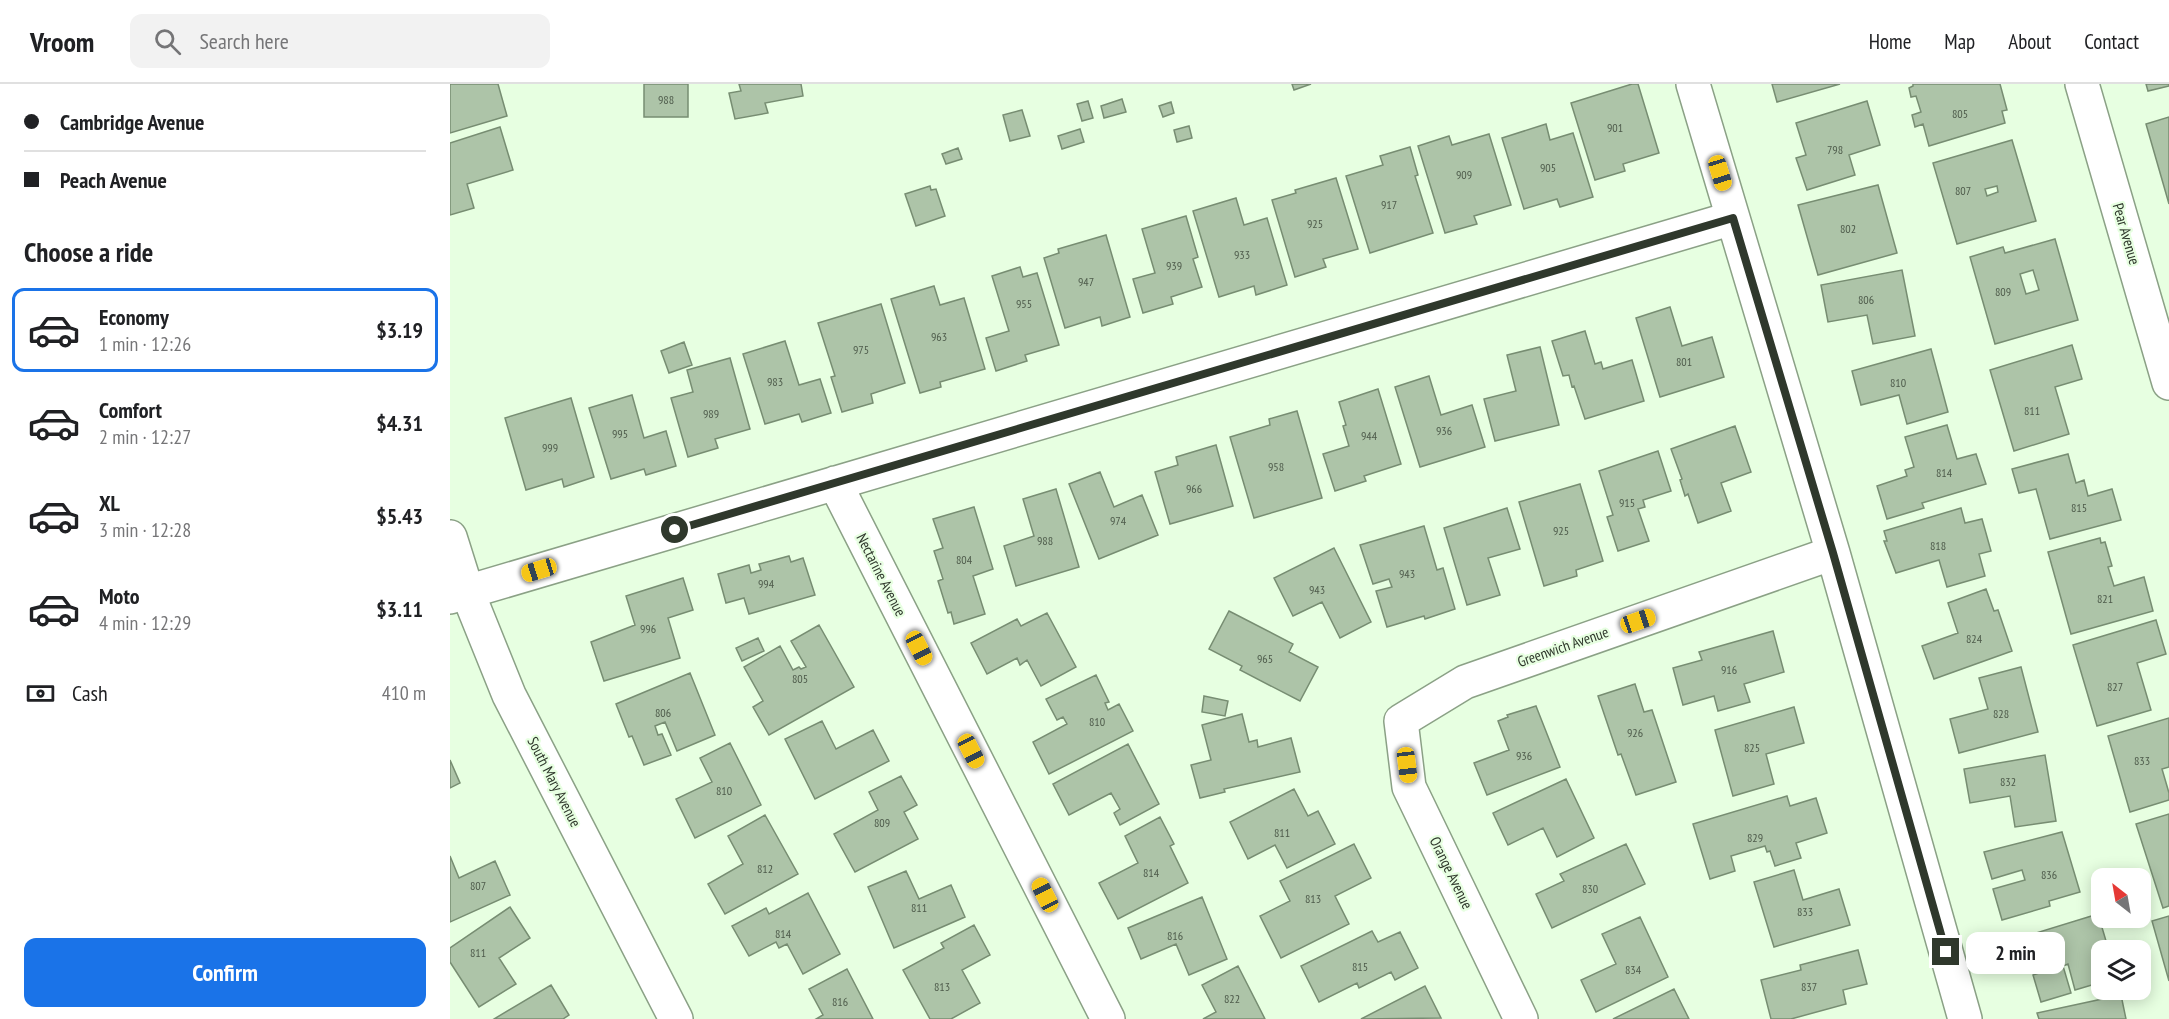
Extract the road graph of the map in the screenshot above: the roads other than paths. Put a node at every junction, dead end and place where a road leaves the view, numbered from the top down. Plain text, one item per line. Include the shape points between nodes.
1 (1693, 84) edge
2 (2082, 84) edge
3 (1733, 218) junction
4 (2169, 383) edge
5 (835, 483) junction
6 (450, 537) edge
7 (1833, 553) junction
8 (458, 594) edge
9 (1401, 721) joint
10 (676, 1019) edge
11 (1108, 1019) edge
12 (1521, 1019) edge
13 (1965, 1019) edge

1 - 3 street
2 - 4 street, Pear Avenue
3 - 5 street
3 - 7 street
5 - 8 street
5 - 11 street, Nectarine Avenue
6 - 8 street, South Mary Avenue
7 - 9 street, Greenwich Avenue via 1465,682
7 - 13 street
8 - 10 street, South Mary Avenue
9 - 12 street, Orange Avenue via 1409,788

